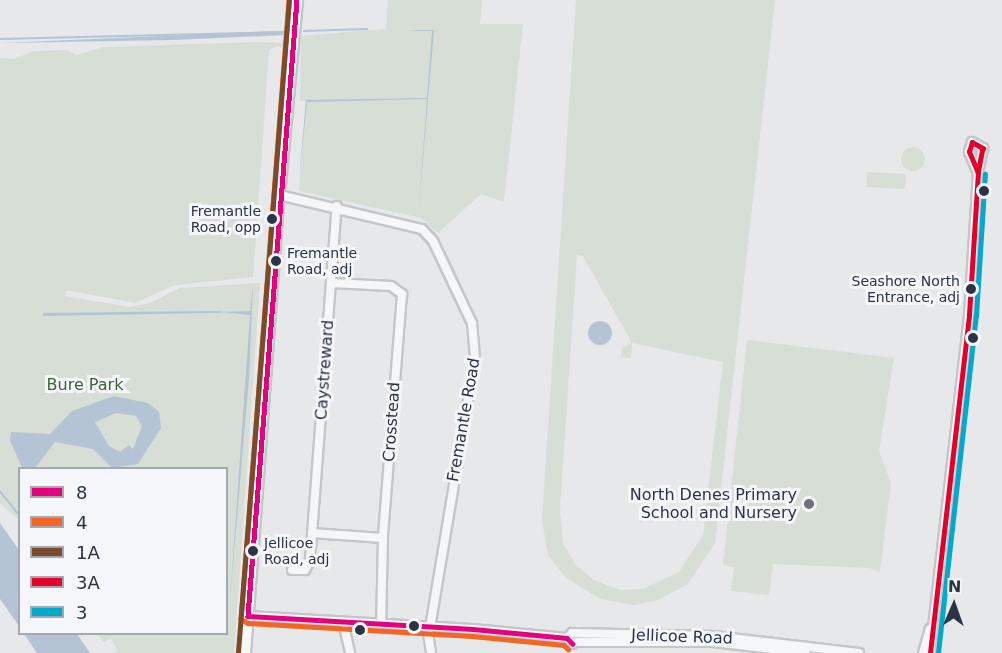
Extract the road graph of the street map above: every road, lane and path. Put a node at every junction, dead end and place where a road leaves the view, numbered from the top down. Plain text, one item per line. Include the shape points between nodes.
1 (297, 0) edge
2 (978, 173) junction
3 (279, 195) junction
4 (337, 207) junction
5 (331, 283) junction
6 (312, 533) junction
7 (383, 538) junction
8 (292, 570) dead end
9 (248, 616) junction
10 (343, 622) junction
11 (381, 624) junction
12 (429, 627) junction
13 (930, 629) junction
14 (729, 640) junction
15 (574, 642) edge
16 (245, 653) edge
17 (350, 653) edge
18 (431, 653) edge
19 (805, 653) edge
20 (859, 653) edge
21 (923, 653) edge
22 (930, 653) edge

1 - 3 main road
2 - 2 street via 969,152 972,142 981,145
2 - 13 street via 959,424
3 - 4 street, Fremantle Road
3 - 9 main road
4 - 5 street, Caystreward
4 - 12 street, Fremantle Road via 411,224 428,234 475,333 475,359
5 - 6 street, Caystreward
5 - 7 street, Crosstead via 392,286 402,294
6 - 7 street
6 - 8 street, Caystreward via 309,566
7 - 11 street, Crosstead
9 - 10 street, Jellicoe Road
9 - 16 main road
10 - 11 street, Jellicoe Road
10 - 17 street
11 - 12 street, Jellicoe Road
12 - 15 street, Jellicoe Road
12 - 18 street, Fremantle Road
13 - 21 street
13 - 22 street
14 - 15 street, Jellicoe Road
14 - 19 street, Jellicoe Road
14 - 20 street, Jellicoe Road

